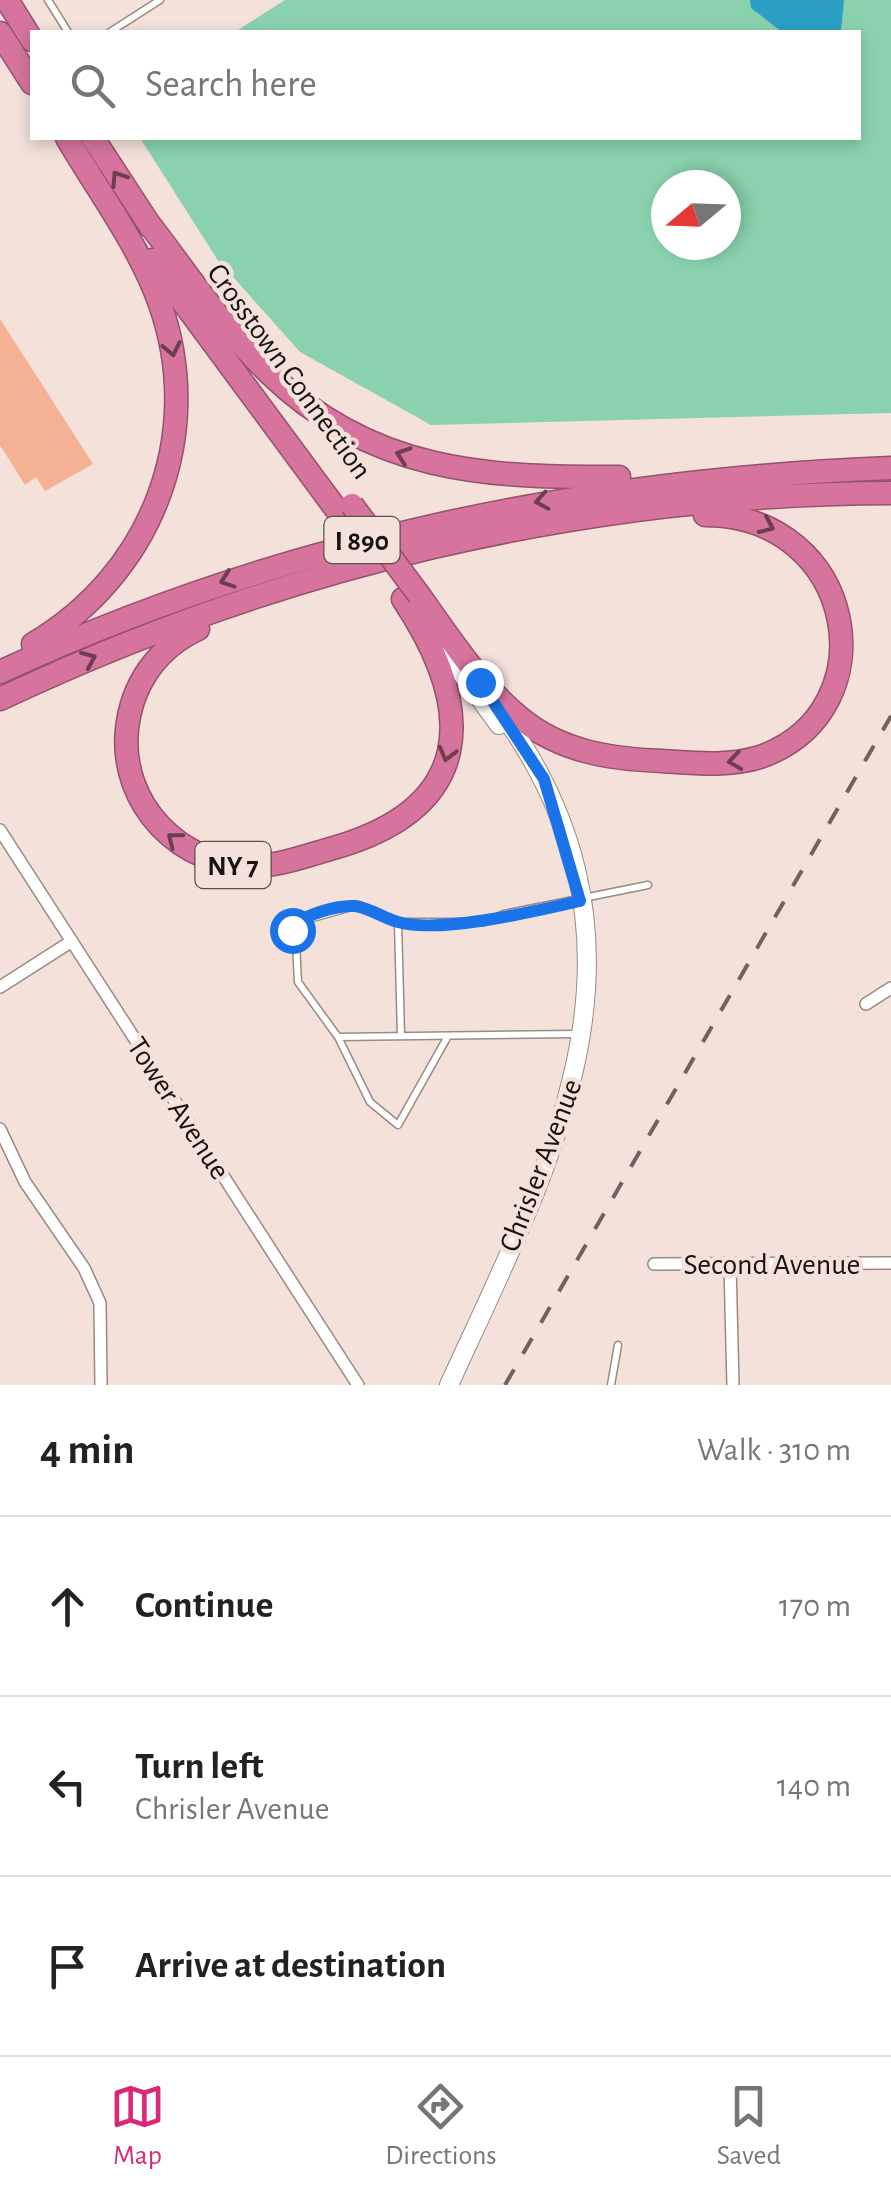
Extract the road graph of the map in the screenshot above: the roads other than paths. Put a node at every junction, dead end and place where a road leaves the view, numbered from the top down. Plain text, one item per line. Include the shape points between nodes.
1 (7, 0) edge
2 (48, 0) edge
3 (160, 0) edge
4 (67, 30) edge
5 (113, 30) edge
6 (0, 32) edge
7 (30, 37) edge
8 (30, 80) edge
9 (68, 140) edge
10 (68, 140) edge
11 (95, 140) edge
12 (144, 217) junction
13 (891, 468) edge
14 (743, 475) junction
15 (891, 492) edge
16 (344, 507) junction
17 (602, 515) junction
18 (294, 584) junction
19 (411, 597) junction
20 (447, 633) junction
21 (0, 663) edge
22 (0, 672) edge
23 (0, 699) edge
24 (559, 818) junction
25 (0, 830) edge
26 (648, 885) dead end
27 (580, 901) junction
28 (398, 922) junction
29 (72, 941) junction
30 (0, 987) edge
31 (891, 988) edge
32 (866, 1004) dead end
33 (584, 1034) junction
34 (338, 1036) junction
35 (401, 1036) junction
36 (448, 1036) junction
37 (0, 1129) edge
38 (654, 1264) dead end
39 (730, 1264) junction
40 (891, 1264) edge
41 (618, 1346) dead end
42 (101, 1385) edge
43 (358, 1385) edge
44 (449, 1385) edge
45 (611, 1385) edge
46 (733, 1385) edge

1 - 7 highway
2 - 4 lane
3 - 5 lane
6 - 8 highway
9 - 16 highway, Crosstown Connection / NY 7 via 166,280
10 -> 21 highway via 159,302 174,357 176,431 157,506 126,561 80,612
12 -> 11 highway, Crosstown Connection
14 -> 12 highway via 482,474 370,442 306,404 268,371
12 - 16 highway, Crosstown Connection
13 - 14 highway, I 890
14 -> 22 highway, I 890 via 545,500 338,546 188,594
15 - 17 highway, I 890
16 - 19 highway, Crosstown Connection / NY 7
17 - 18 highway, I 890 via 446,544
17 -> 20 highway, Crosstown Connection via 755,520 788,536 814,560 834,592 844,642 831,695 800,735 757,758 722,764 580,750 521,719
19 -> 18 highway, NY 7 via 452,705 448,754 426,798 386,830 302,857 254,866 206,858 162,830 142,802 126,753 132,703 153,662 174,642
23 -> 18 highway, I 890 via 131,642
19 - 20 highway, Crosstown Connection
19 - 24 street, Chrisler Avenue
20 - 24 street, Chrisler Avenue via 528,750
24 - 27 street, Chrisler Avenue
25 - 29 street, Tower Avenue
26 - 27 lane
27 - 28 lane via 484,922
27 - 33 street, Chrisler Avenue
28 - 34 lane via 354,906 295,923 298,982
28 - 35 lane
29 - 30 street
29 - 43 street, Tower Avenue
31 - 32 street
33 - 36 lane
33 - 44 street, Chrisler Avenue via 562,1124
34 - 35 lane
34 - 36 lane via 370,1102 398,1125
35 - 36 lane
37 - 42 street via 100,1302
38 - 39 street, Second Avenue
39 - 40 street, Second Avenue
39 - 46 street
41 - 45 lane

